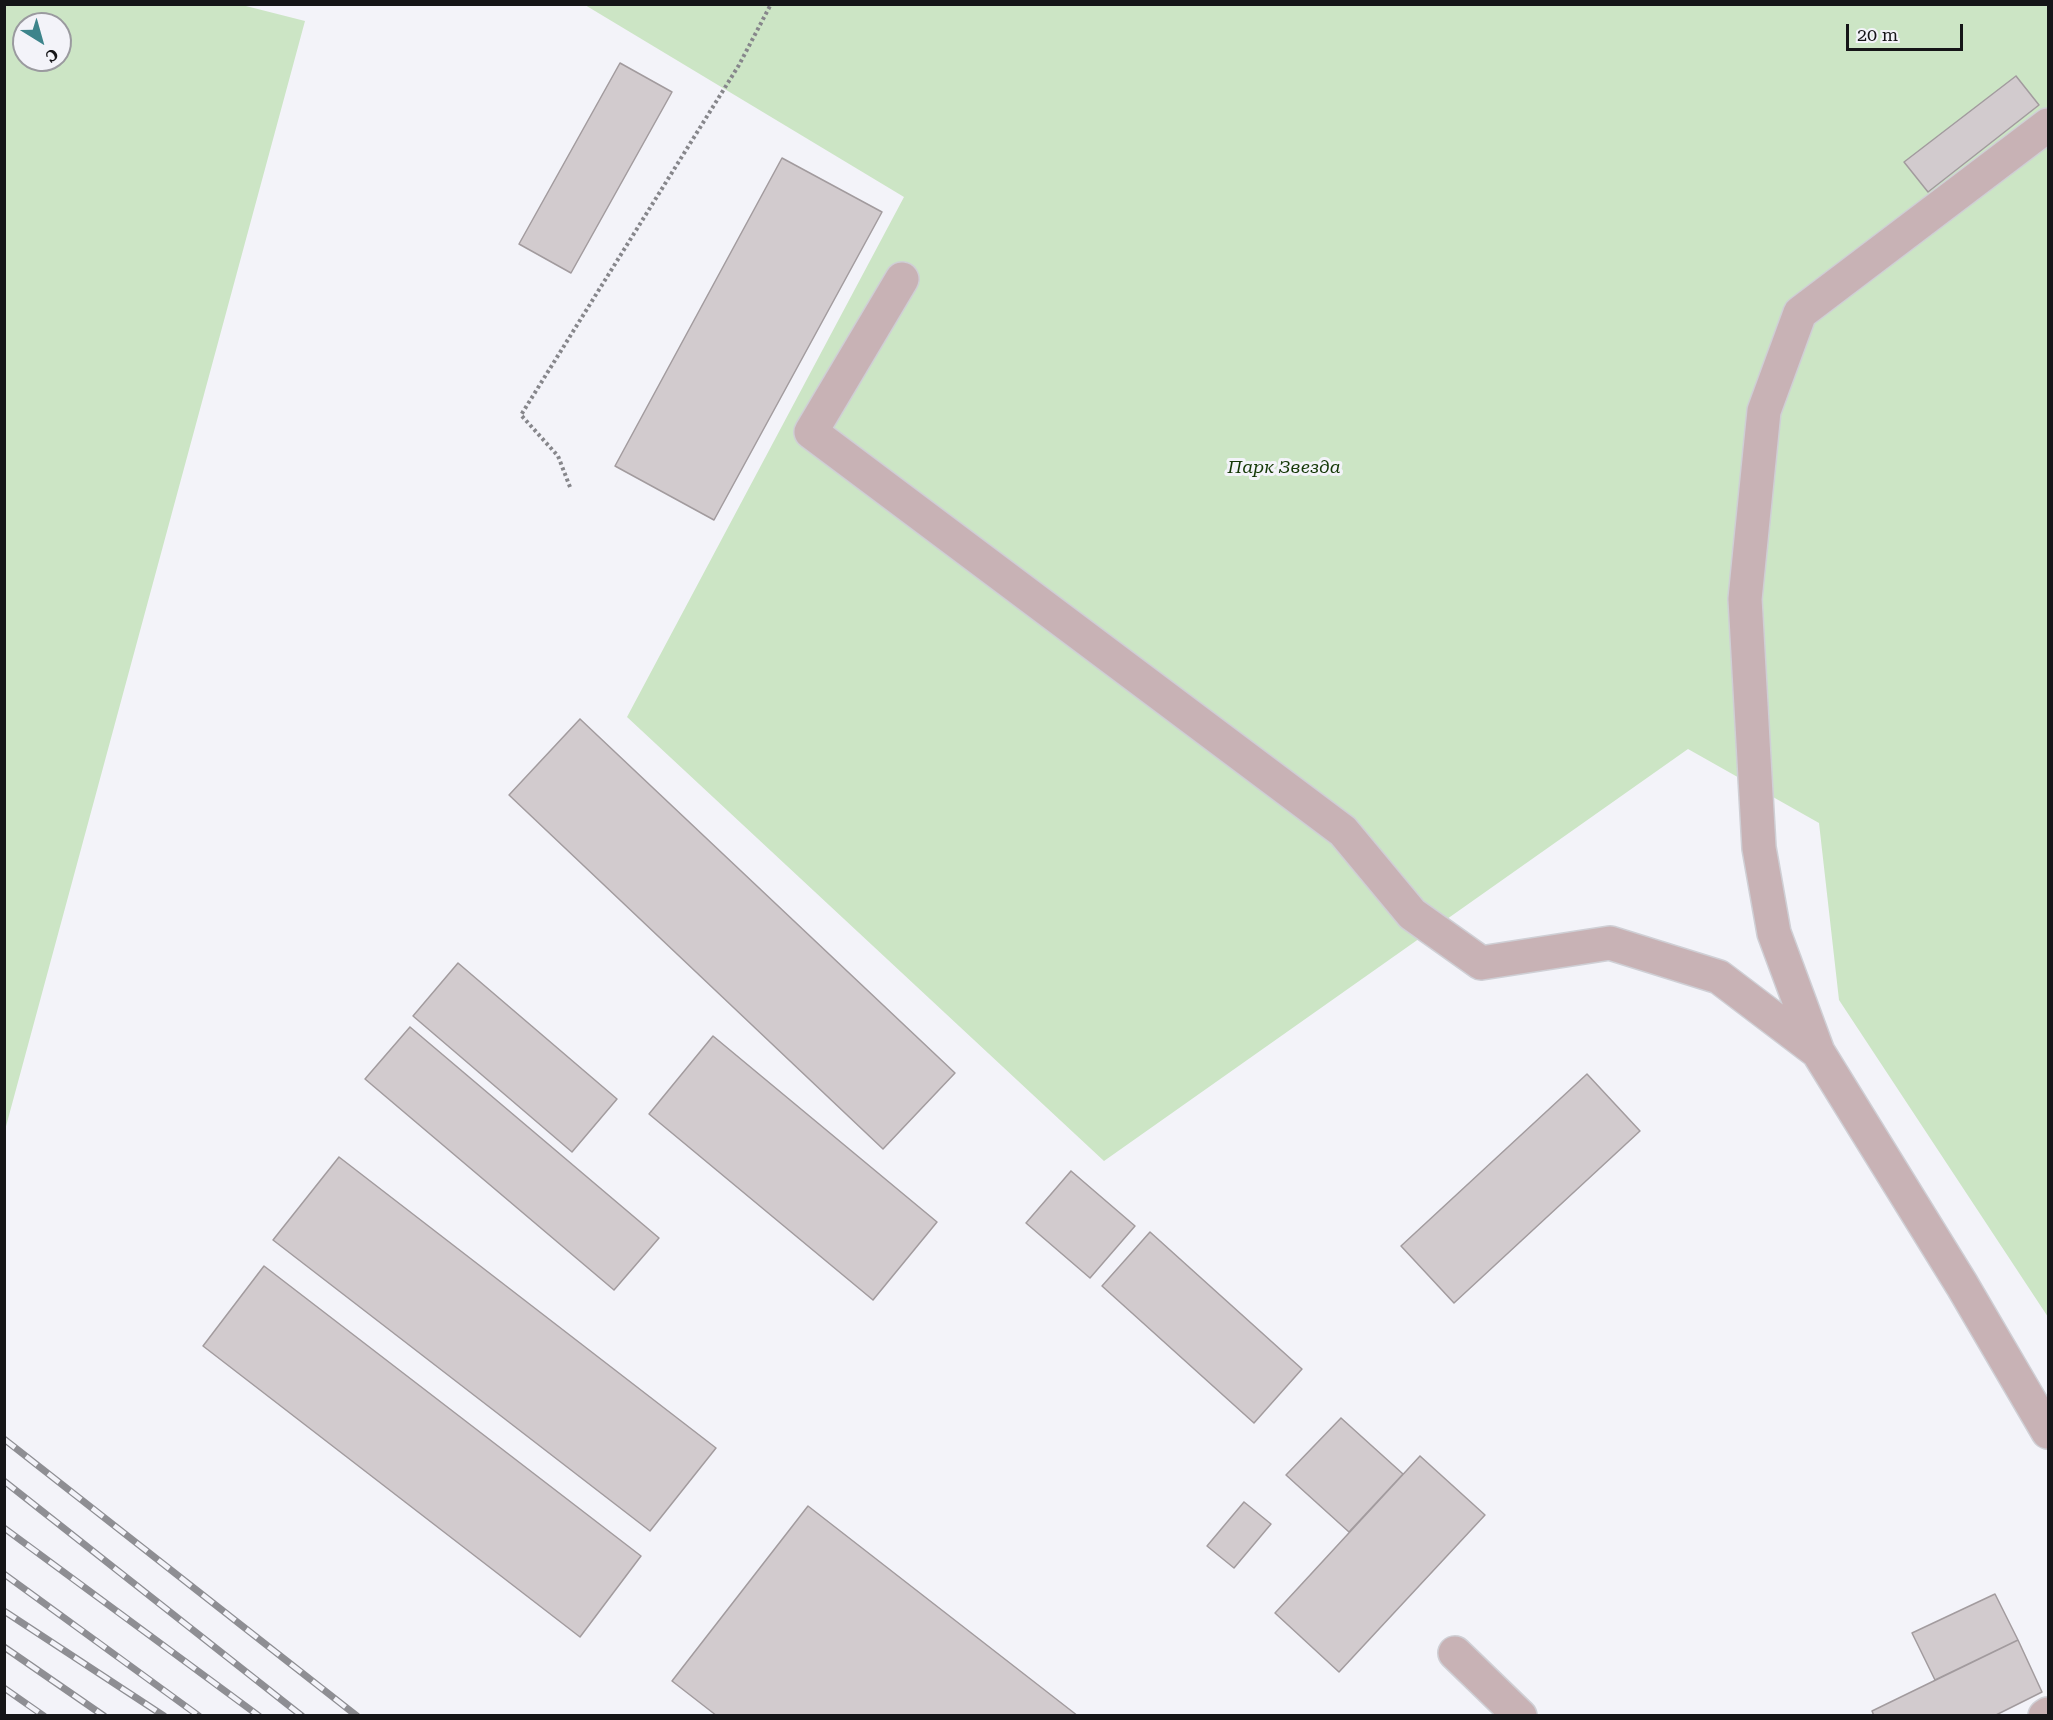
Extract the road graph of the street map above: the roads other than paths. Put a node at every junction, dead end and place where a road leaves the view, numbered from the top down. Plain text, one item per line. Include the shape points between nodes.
1 (2049, 125) edge
2 (902, 279) dead end
3 (1818, 1052) junction
4 (2049, 1432) edge
5 (1455, 1653) dead end
6 (1520, 1716) edge

1 - 3 lane via 1800,313 1764,411 1745,599 1760,848 1774,933
2 - 3 lane via 811,432 1343,831 1412,914 1481,963 1610,943 1719,977
3 - 4 lane
5 - 6 lane

